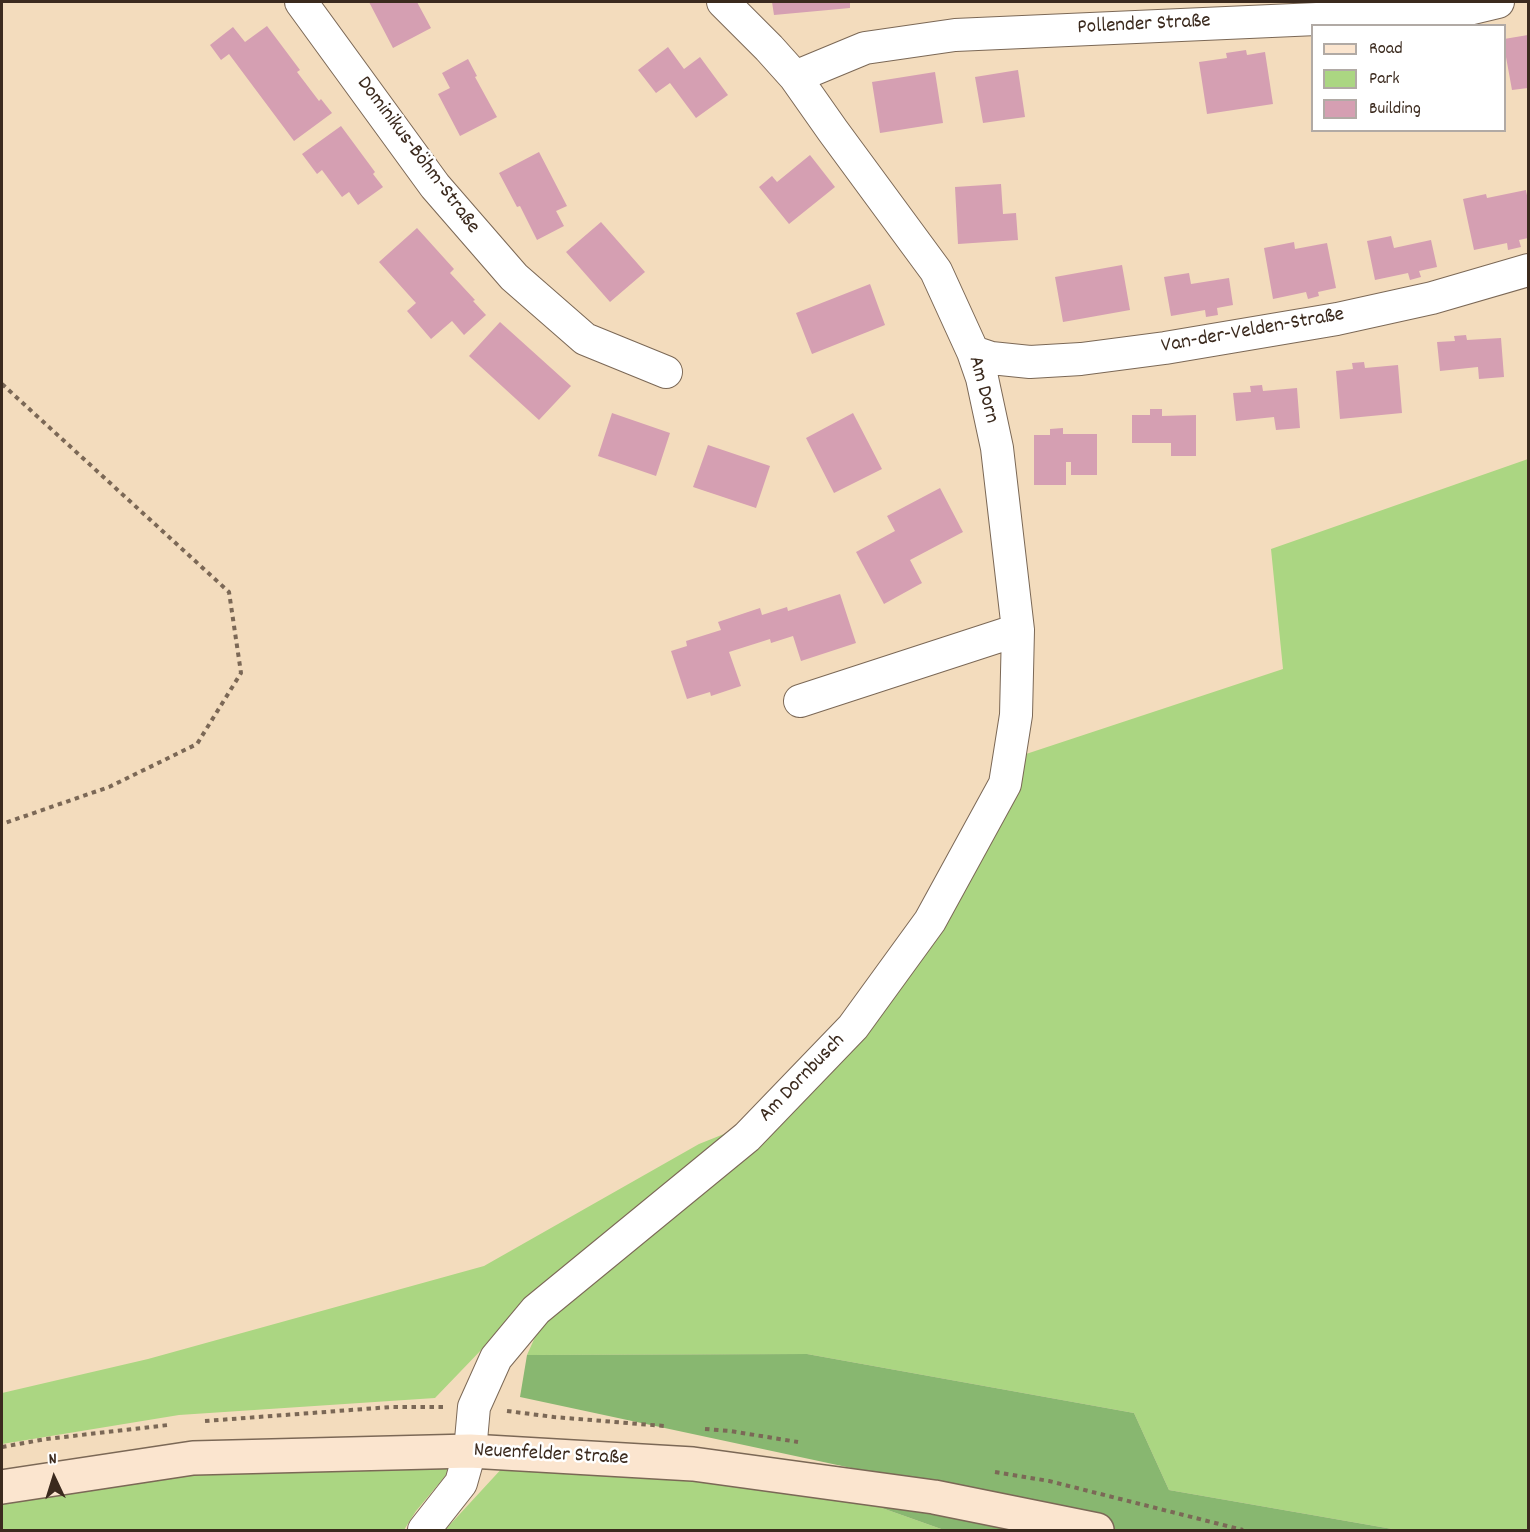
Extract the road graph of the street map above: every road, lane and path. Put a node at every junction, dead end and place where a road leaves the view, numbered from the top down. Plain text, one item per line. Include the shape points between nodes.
1 (301, 2) edge
2 (723, 2) edge
3 (1498, 2) edge
4 (795, 77) junction
5 (1528, 270) edge
6 (973, 352) junction
7 (666, 372) dead end
8 (2, 384) edge
9 (1018, 630) junction
10 (800, 701) dead end
11 (2, 824) edge
12 (470, 1452) junction
13 (2, 1487) edge
14 (424, 1530) edge
15 (1097, 1530) edge

1 - 7 street, Dominikus-Böhm-Straße via 435,186 514,277 585,339
2 - 4 street, Am Dorn
3 - 4 street, Pollender Straße via 1452,13 955,35 865,48
4 - 6 street, Am Dorn via 936,271
5 - 6 street, Van-der-Velden-Straße via 1432,298 1337,319 1165,348 1030,362
6 - 9 street, Am Dorn via 997,448
8 - 11 path via 229,592 241,673 197,744 109,787
9 - 10 street
9 - 12 street, Am Dornbusch via 1016,715 1005,784 930,921 853,1027 747,1137 536,1310 496,1358 474,1407
12 - 13 main road, Neuenfelder Straße via 193,1458
12 - 14 street, Am Dornbusch via 461,1483
12 - 15 main road, Neuenfelder Straße via 693,1464 934,1497

